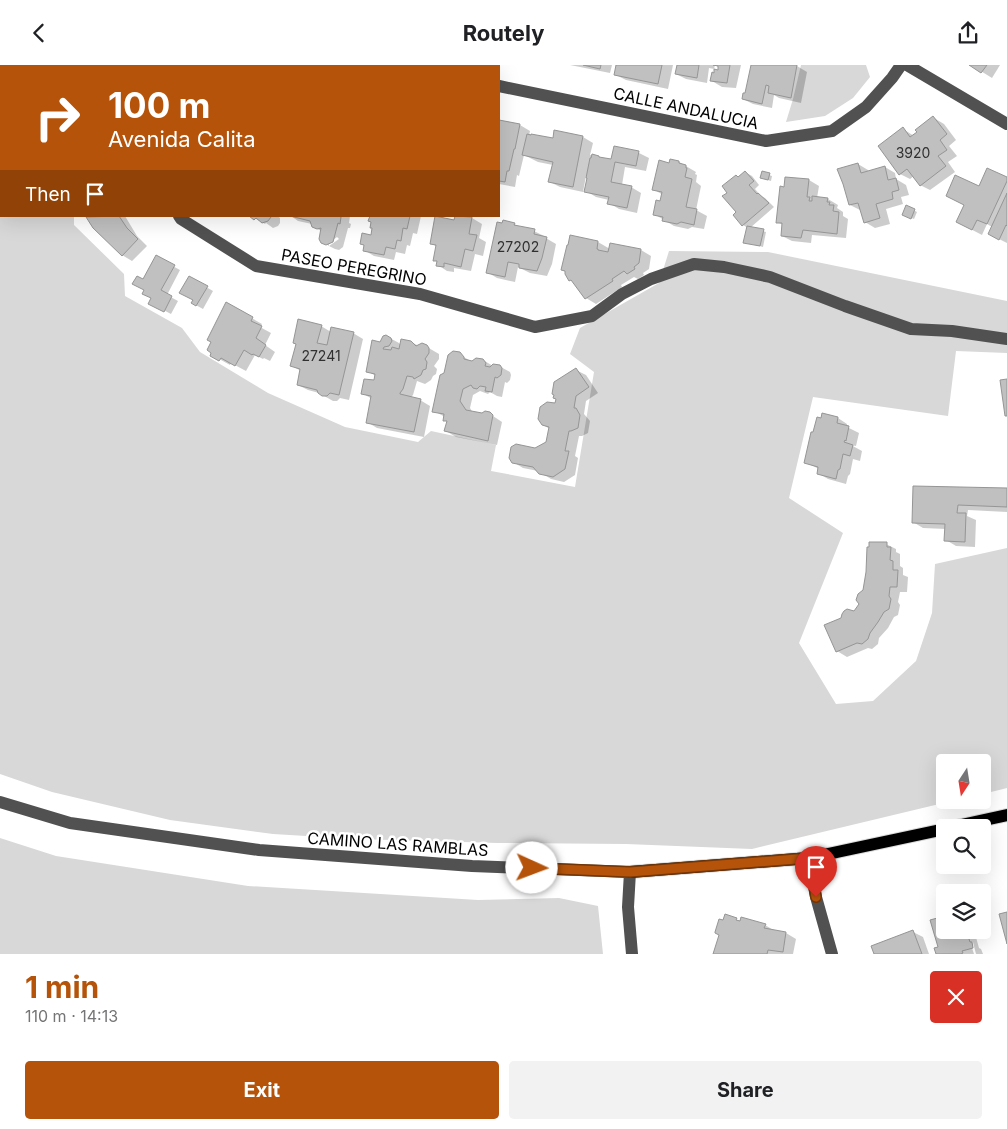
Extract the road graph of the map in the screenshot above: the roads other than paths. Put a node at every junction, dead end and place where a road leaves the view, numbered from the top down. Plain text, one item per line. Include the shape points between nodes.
1 (901, 65) edge
2 (907, 65) edge
3 (500, 86) edge
4 (1007, 124) edge
5 (180, 217) edge
6 (1007, 339) edge
7 (0, 802) edge
8 (1007, 815) edge
9 (989, 819) edge
10 (936, 831) edge
11 (809, 858) junction
12 (630, 872) junction
13 (632, 954) edge
14 (832, 954) edge

1 - 3 street, CALLE ANDALUCIA via 866,107 832,131 766,141
2 - 4 street
5 - 6 street, PASEO PEREGRINO via 256,266 420,294 535,327 592,316 636,286 694,264 770,277 911,329
7 - 12 street, CAMINO LAS RAMBLAS via 70,823 259,850 472,866
8 - 9 main road
10 - 11 main road, CAMINO LAS RAMBLAS
11 - 12 main road, CAMINO LAS RAMBLAS
11 - 14 street
12 - 13 street via 628,907

